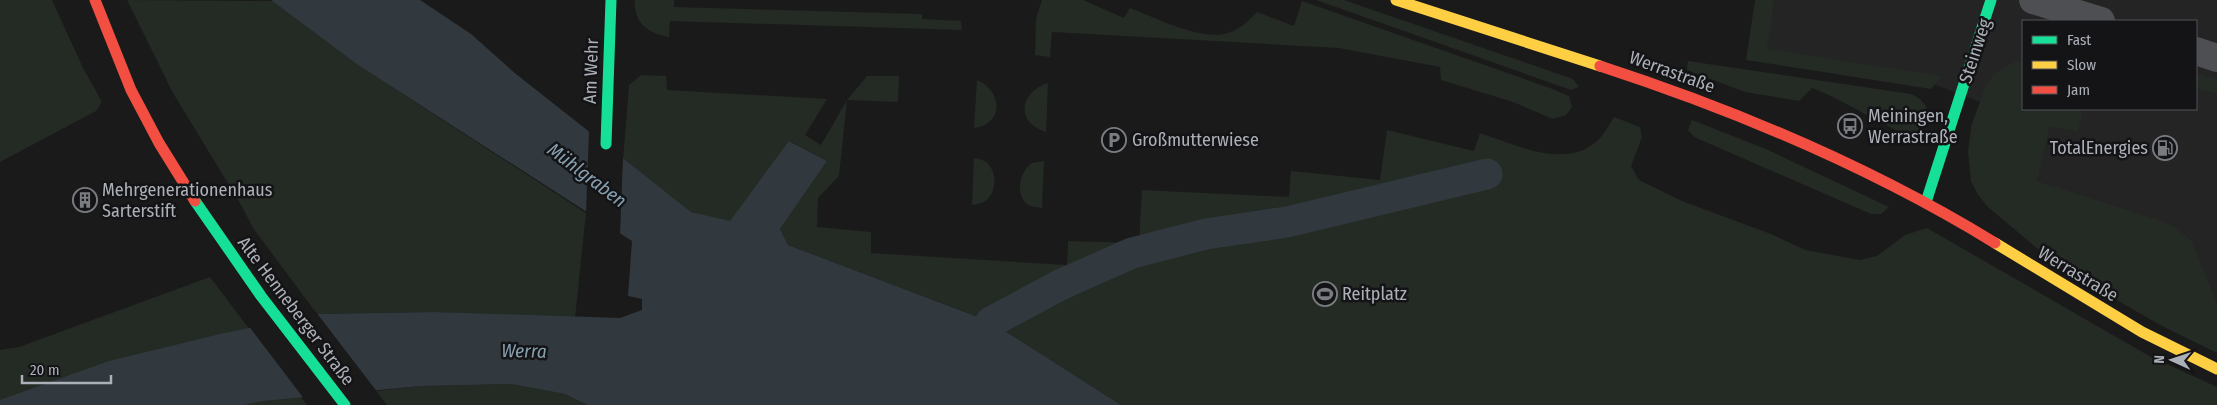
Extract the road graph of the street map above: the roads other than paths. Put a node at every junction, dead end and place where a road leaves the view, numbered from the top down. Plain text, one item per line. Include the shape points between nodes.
1 (95, 0) edge
2 (611, 0) edge
3 (1396, 0) edge
4 (1992, 0) edge
5 (2033, 0) edge
6 (2098, 20) edge
7 (2197, 51) edge
8 (2217, 58) edge
9 (606, 144) dead end
10 (1926, 202) junction
11 (2217, 369) edge
12 (345, 405) edge

1 - 12 street, Alte Henneberger Straße via 136,100 156,138 259,295
2 - 9 street, Am Wehr
3 - 10 street, Werrastraße via 1614,70 1754,120
4 - 10 street, Steinweg
5 - 6 street
7 - 8 street
10 - 11 street, Werrastraße via 2091,302

